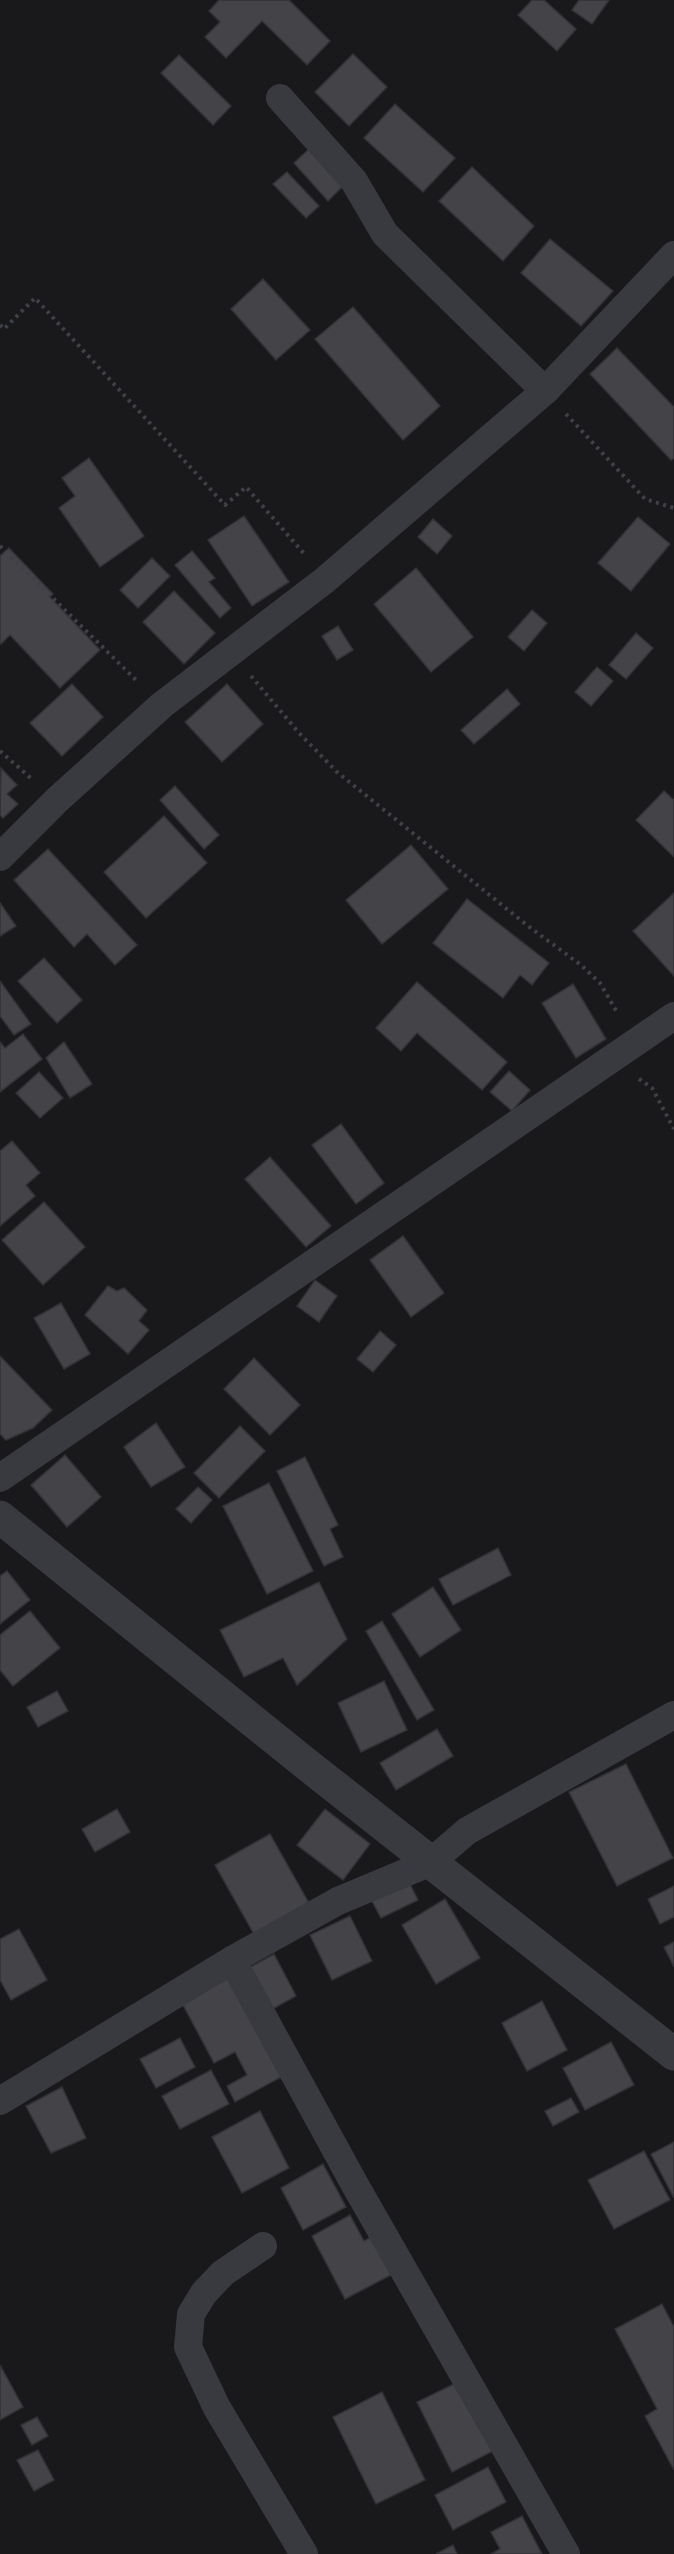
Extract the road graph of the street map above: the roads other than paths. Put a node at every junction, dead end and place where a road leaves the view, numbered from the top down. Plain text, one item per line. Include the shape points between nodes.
1 (280, 98) dead end
2 (674, 255) edge
3 (545, 391) junction
4 (0, 856) edge
5 (674, 1016) edge
6 (0, 1478) edge
7 (0, 1517) edge
8 (674, 1715) edge
9 (431, 1862) junction
10 (232, 1960) junction
11 (674, 2054) edge
12 (0, 2101) edge
13 (263, 2246) dead end
14 (304, 2554) edge
15 (566, 2554) edge

1 - 3 street via 354,181 385,234
2 - 3 street
3 - 4 street via 325,580 162,705
5 - 6 street
7 - 9 street
8 - 9 street via 467,1831
9 - 10 street via 338,1901
9 - 11 street
10 - 12 street
10 - 15 street via 355,2185
13 - 14 street via 223,2273 204,2293 191,2314 188,2347 217,2408

